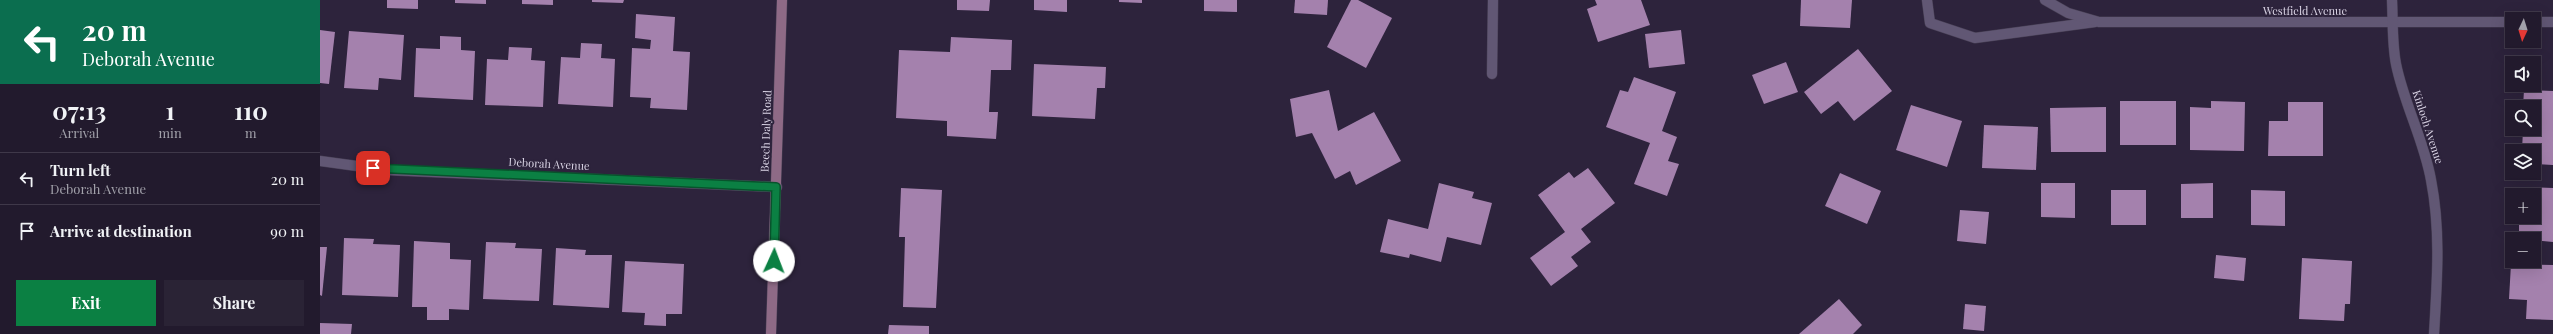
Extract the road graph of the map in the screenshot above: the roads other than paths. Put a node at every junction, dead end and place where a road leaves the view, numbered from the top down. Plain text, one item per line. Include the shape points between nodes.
1 (782, 0) edge
2 (1493, 0) edge
3 (1927, 0) edge
4 (2045, 0) edge
5 (2392, 0) edge
6 (2099, 22) junction
7 (2505, 22) edge
8 (2541, 22) edge
9 (2553, 22) edge
10 (2393, 23) junction
11 (1492, 74) dead end
12 (320, 161) edge
13 (776, 187) junction
14 (771, 334) edge
15 (2434, 334) edge

1 - 13 main road, Beech Daly Road
2 - 11 street
3 - 6 street, Westfield Avenue via 1930,23 1975,38
4 - 6 street, Westfield Avenue via 2068,12
5 - 10 street, Kinloch Avenue
6 - 10 street, Westfield Avenue
7 - 10 street, Westfield Avenue
8 - 9 street
10 - 15 street, Kinloch Avenue via 2396,63 2406,101 2423,144 2436,213 2439,248
12 - 13 street, Deborah Avenue via 386,170
13 - 14 main road, Beech Daly Road

